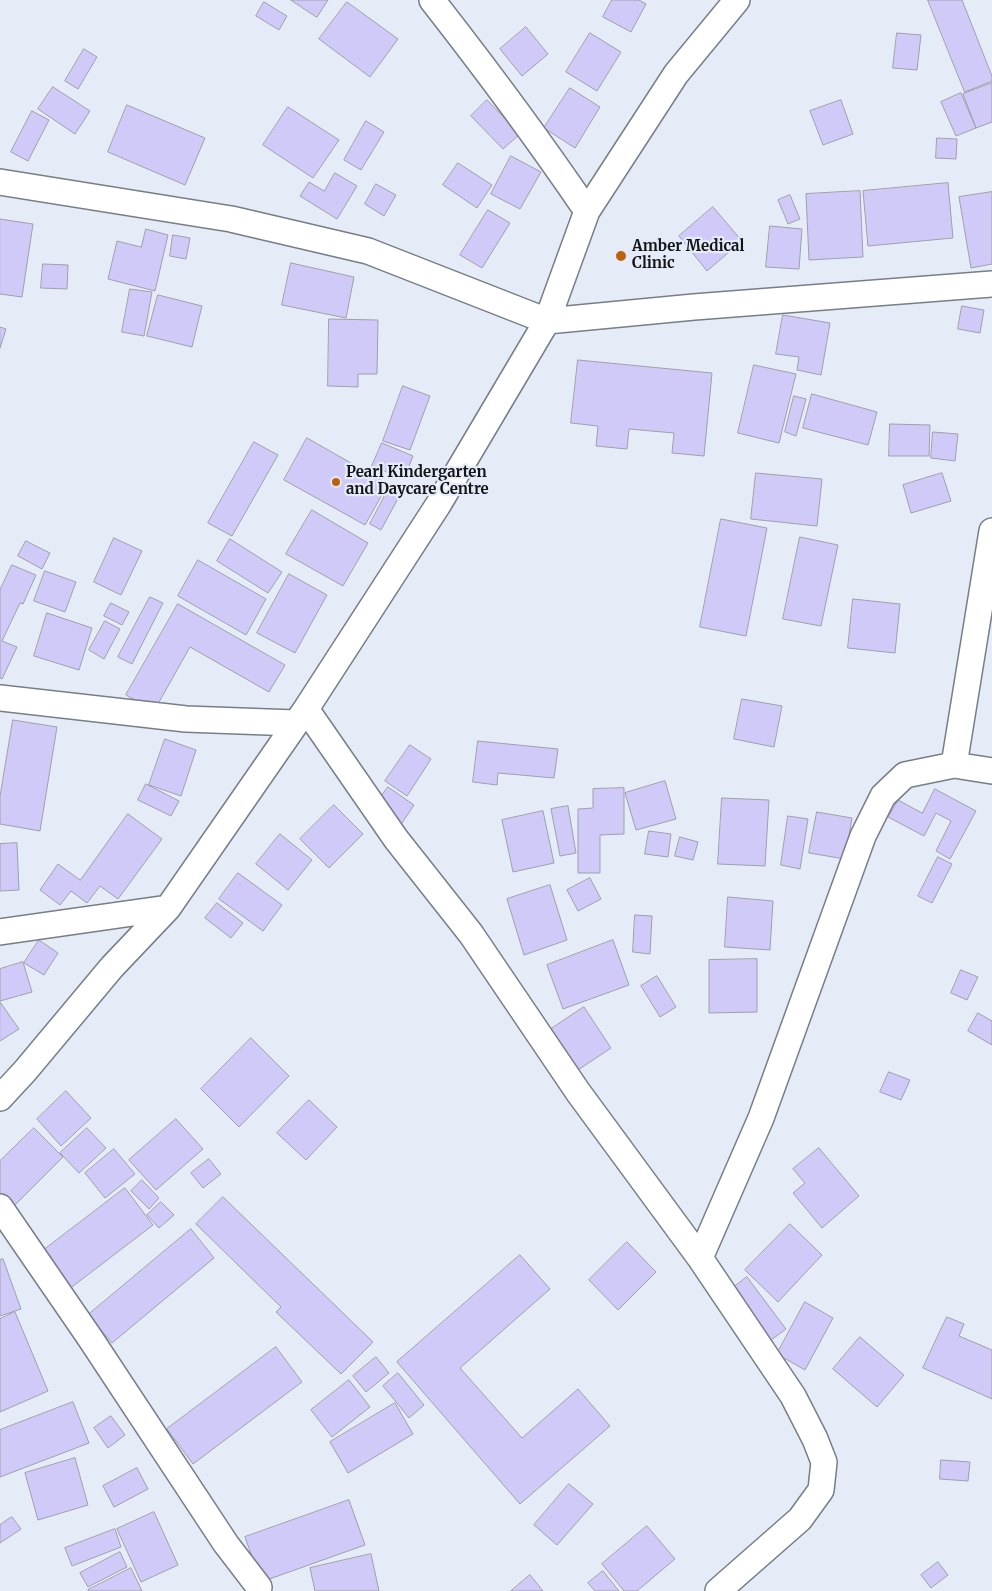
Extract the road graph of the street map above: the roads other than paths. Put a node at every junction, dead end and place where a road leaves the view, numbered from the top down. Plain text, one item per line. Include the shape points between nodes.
1 (432, 0) edge
2 (737, 0) edge
3 (0, 182) edge
4 (587, 211) junction
5 (992, 284) edge
6 (548, 321) junction
7 (992, 531) edge
8 (0, 698) edge
9 (300, 716) junction
10 (954, 765) junction
11 (992, 771) edge
12 (168, 908) junction
13 (0, 932) edge
14 (0, 1098) edge
15 (0, 1207) edge
16 (700, 1258) junction
17 (259, 1586) dead end
18 (718, 1591) edge

1 - 4 street via 494,80
2 - 4 street via 676,74
3 - 6 street via 231,219 368,251
4 - 6 street
5 - 6 street
6 - 9 street via 438,505
7 - 10 street
8 - 9 street via 186,719
9 - 12 street
9 - 16 street via 471,934 578,1092
10 - 11 street
10 - 16 street via 905,775 883,796 863,836 761,1118
12 - 13 street
12 - 14 street via 112,967
15 - 17 street via 226,1544
16 - 18 street via 793,1396 824,1462 821,1490 800,1519

